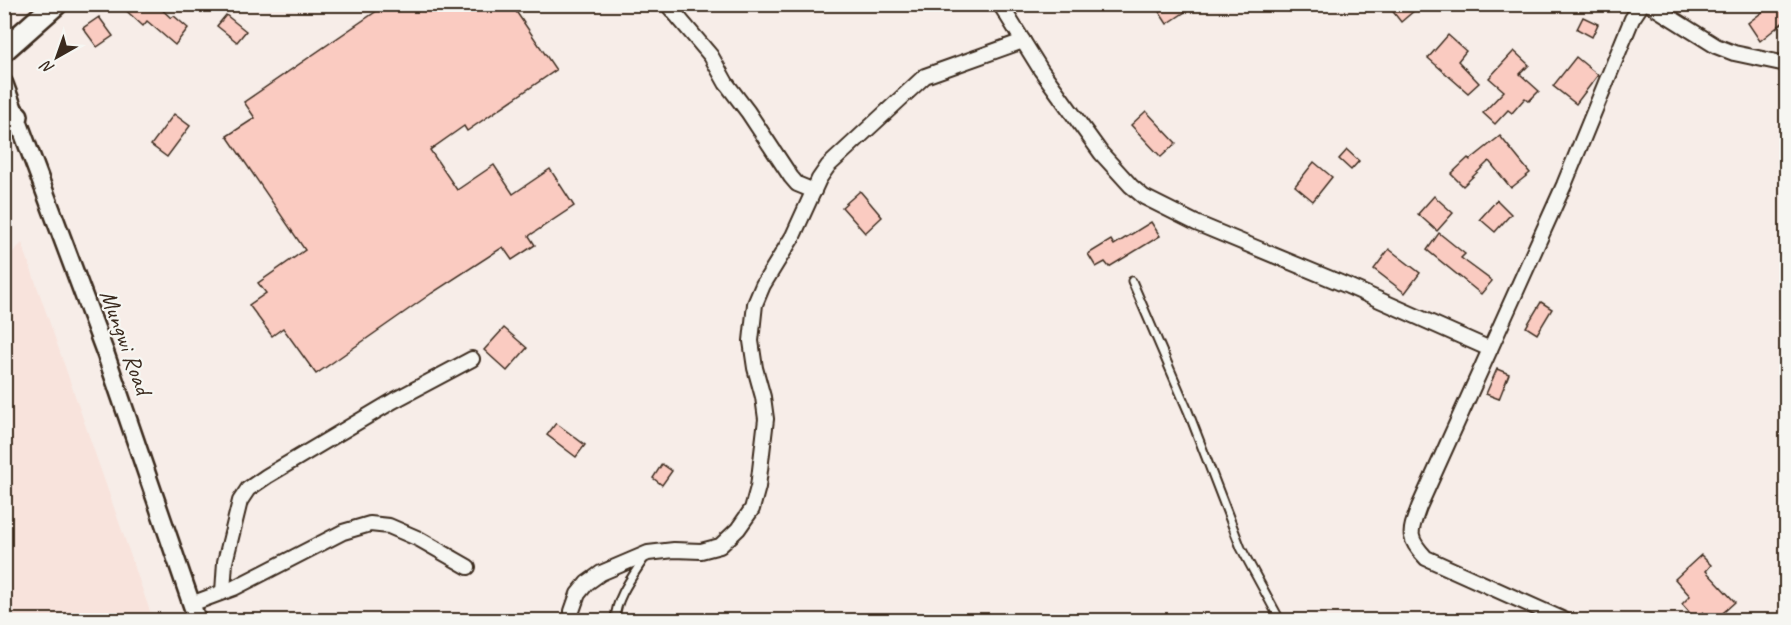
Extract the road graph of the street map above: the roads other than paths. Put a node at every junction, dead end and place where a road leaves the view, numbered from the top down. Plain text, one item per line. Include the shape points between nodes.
1 (56, 4) edge
2 (667, 4) edge
3 (1000, 4) edge
4 (1642, 4) edge
5 (1649, 4) edge
6 (4, 25) edge
7 (32, 26) junction
8 (1023, 41) junction
9 (4, 50) edge
10 (1786, 64) edge
11 (4, 83) edge
12 (11, 111) edge
13 (814, 191) junction
14 (1132, 281) dead end
15 (1490, 349) junction
16 (472, 359) dead end
17 (648, 553) junction
18 (468, 567) dead end
19 (223, 592) junction
20 (191, 604) junction
21 (197, 621) edge
22 (572, 621) edge
23 (615, 621) edge
24 (1280, 621) edge
25 (1564, 621) edge

1 - 7 main road
2 - 13 street via 711,56 791,177
3 - 8 street
4 - 15 street via 1632,19 1564,186
5 - 10 street via 1716,46
6 - 7 main road
7 - 9 main road
8 - 13 street via 925,76 828,166
8 - 15 street via 1101,153 1144,197
11 - 12 street, Mungwi Road
12 - 20 street, Mungwi Road via 106,355
13 - 17 street via 755,304 751,341 766,419 752,509 738,530 720,546 701,551
14 - 24 lane via 1241,548
15 - 25 street via 1419,507 1410,531 1414,546 1426,558
16 - 19 street via 393,401 248,489 240,501 225,562
17 - 22 street via 587,583 578,594
17 - 23 lane via 621,595
18 - 19 street via 419,539 389,526 370,524 343,532
19 - 20 street
20 - 21 street, Mungwi Road

